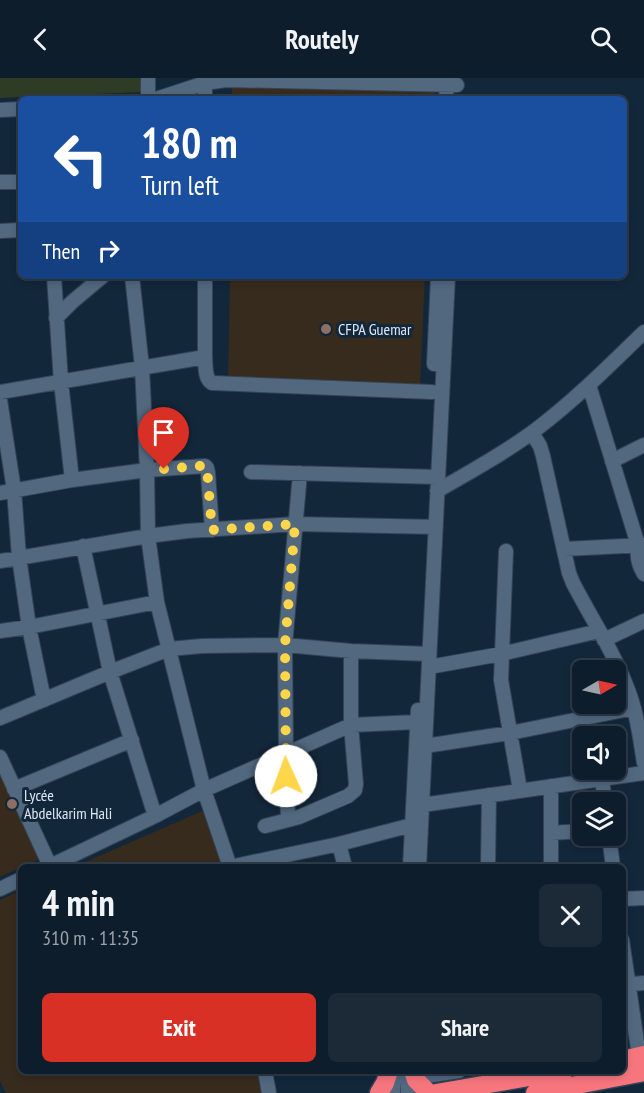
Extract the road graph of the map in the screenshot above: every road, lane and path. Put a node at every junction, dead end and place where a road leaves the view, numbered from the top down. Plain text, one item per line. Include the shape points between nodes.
1 (148, 78) edge
2 (286, 80) edge
3 (205, 83) junction
4 (452, 87) edge
5 (148, 96) edge
6 (165, 96) edge
7 (205, 96) edge
8 (18, 109) edge
9 (0, 110) edge
10 (0, 182) edge
11 (18, 182) edge
12 (18, 230) edge
13 (0, 231) edge
14 (54, 279) edge
15 (99, 279) edge
16 (132, 279) edge
17 (205, 279) edge
18 (438, 279) edge
19 (448, 279) edge
20 (56, 318) junction
21 (644, 333) edge
22 (205, 357) junction
23 (142, 367) junction
24 (61, 382) junction
25 (589, 385) junction
26 (0, 392) edge
27 (432, 392) junction
28 (0, 400) edge
29 (532, 433) junction
30 (644, 445) edge
31 (612, 461) junction
32 (147, 470) junction
33 (251, 472) dead end
34 (300, 473) junction
35 (72, 480) junction
36 (434, 482) junction
37 (14, 490) junction
38 (0, 493) edge
39 (295, 524) junction
40 (431, 527) junction
41 (212, 530) junction
42 (148, 536) junction
43 (641, 545) edge
44 (83, 546) junction
45 (564, 549) junction
46 (506, 551) dead end
47 (19, 557) junction
48 (0, 561) edge
49 (644, 574) edge
50 (158, 602) junction
51 (98, 613) junction
52 (644, 621) edge
53 (29, 627) junction
54 (0, 631) edge
55 (602, 636) junction
56 (285, 645) junction
57 (169, 649) junction
58 (351, 651) junction
59 (501, 654) junction
60 (426, 658) junction
61 (110, 672) junction
62 (44, 700) junction
63 (634, 708) junction
64 (0, 718) edge
65 (417, 722) junction
66 (351, 725) junction
67 (510, 732) junction
68 (132, 740) junction
69 (425, 746) junction
70 (285, 754) junction
71 (0, 757) edge
72 (644, 763) edge
73 (644, 773) edge
74 (626, 776) edge
75 (595, 780) edge
76 (551, 786) junction
77 (14, 789) junction
78 (204, 790) junction
79 (520, 790) junction
80 (489, 795) junction
81 (422, 805) junction
82 (155, 816) junction
83 (288, 819) junction
84 (412, 825) junction
85 (265, 826) dead end
86 (572, 831) edge
87 (551, 832) junction
88 (339, 844) junction
89 (610, 846) edge
90 (48, 864) edge
91 (55, 864) edge
92 (229, 864) edge
93 (244, 864) edge
94 (344, 864) edge
95 (410, 864) edge
96 (419, 864) edge
97 (488, 864) edge
98 (551, 864) edge
99 (613, 864) edge
100 (18, 880) edge
101 (0, 889) edge
102 (644, 898) edge
103 (626, 899) edge
104 (644, 983) edge
105 (626, 985) edge
106 (626, 1047) edge
107 (640, 1059) edge
108 (626, 1067) edge
109 (266, 1074) edge
110 (388, 1074) edge
111 (394, 1074) edge
112 (407, 1074) edge
113 (413, 1074) edge
114 (540, 1074) edge
115 (613, 1074) edge
116 (483, 1083) edge
117 (587, 1088) edge
118 (269, 1093) edge
119 (379, 1093) edge
120 (393, 1093) edge
121 (408, 1093) edge
122 (429, 1093) edge
123 (436, 1093) edge
124 (536, 1093) edge

1 - 5 street
2 - 3 street
2 - 4 street
3 - 6 street
3 - 7 street
8 - 9 street
10 - 11 street
12 - 13 street
14 - 20 street
15 - 20 street
16 - 23 street
17 - 22 street
18 - 27 street
19 - 36 street
20 - 24 street
21 - 25 street
22 - 23 street
22 - 27 street via 207,378 212,383
23 - 24 street
23 - 32 street
24 - 26 street
24 - 35 street
25 - 29 street
25 - 31 street
27 - 36 street
28 - 37 street
29 - 36 street
29 - 45 street via 543,456
30 - 31 street
31 - 43 street
32 - 35 street
32 - 41 street via 205,466
32 - 42 street
33 - 34 street
34 - 36 street
34 - 39 street
35 - 37 street
36 - 40 street
37 - 38 street
37 - 47 street
39 - 40 street
39 - 41 street
39 - 56 street
40 - 60 street
41 - 42 street
42 - 44 street
42 - 50 street
43 - 45 street
43 - 49 street via 637,559
44 - 47 street
44 - 51 street
45 - 55 street via 573,583
46 - 59 street
47 - 48 street
47 - 53 street
50 - 51 street
50 - 57 street
51 - 53 street
51 - 61 street
52 - 55 street
53 - 54 street
53 - 62 street
55 - 59 street
55 - 63 street
56 - 57 street
56 - 58 street
56 - 70 street
57 - 61 street
57 - 78 street
58 - 60 street
58 - 66 street
59 - 60 street
59 - 67 street
60 - 65 street
60 - 69 street
61 - 62 street
61 - 68 street
62 - 64 street
63 - 67 street
63 - 72 street
65 - 66 street
65 - 84 street
66 - 70 street
66 - 83 street via 355,790
67 - 69 street
67 - 79 street
68 - 77 street
68 - 82 street
69 - 81 street
70 - 78 street
70 - 83 street
71 - 77 street
73 - 74 street
75 - 76 street
76 - 79 street
76 - 87 street
77 - 90 street
78 - 82 street
78 - 92 street
79 - 80 street
80 - 81 street
80 - 97 street
81 - 96 street
82 - 91 street
83 - 85 street
84 - 88 street
84 - 95 street
86 - 87 street
87 - 98 street
88 - 93 street
88 - 94 street
89 - 99 street
100 - 101 street
102 - 103 street
104 - 105 street
105 - 107 street
106 - 107 street
107 - 108 highway
109 - 118 street
110 - 119 highway
111 - 120 street
112 - 121 street
113 - 122 highway
114 - 116 highway
115 - 117 highway
116 - 123 highway
117 - 124 highway

